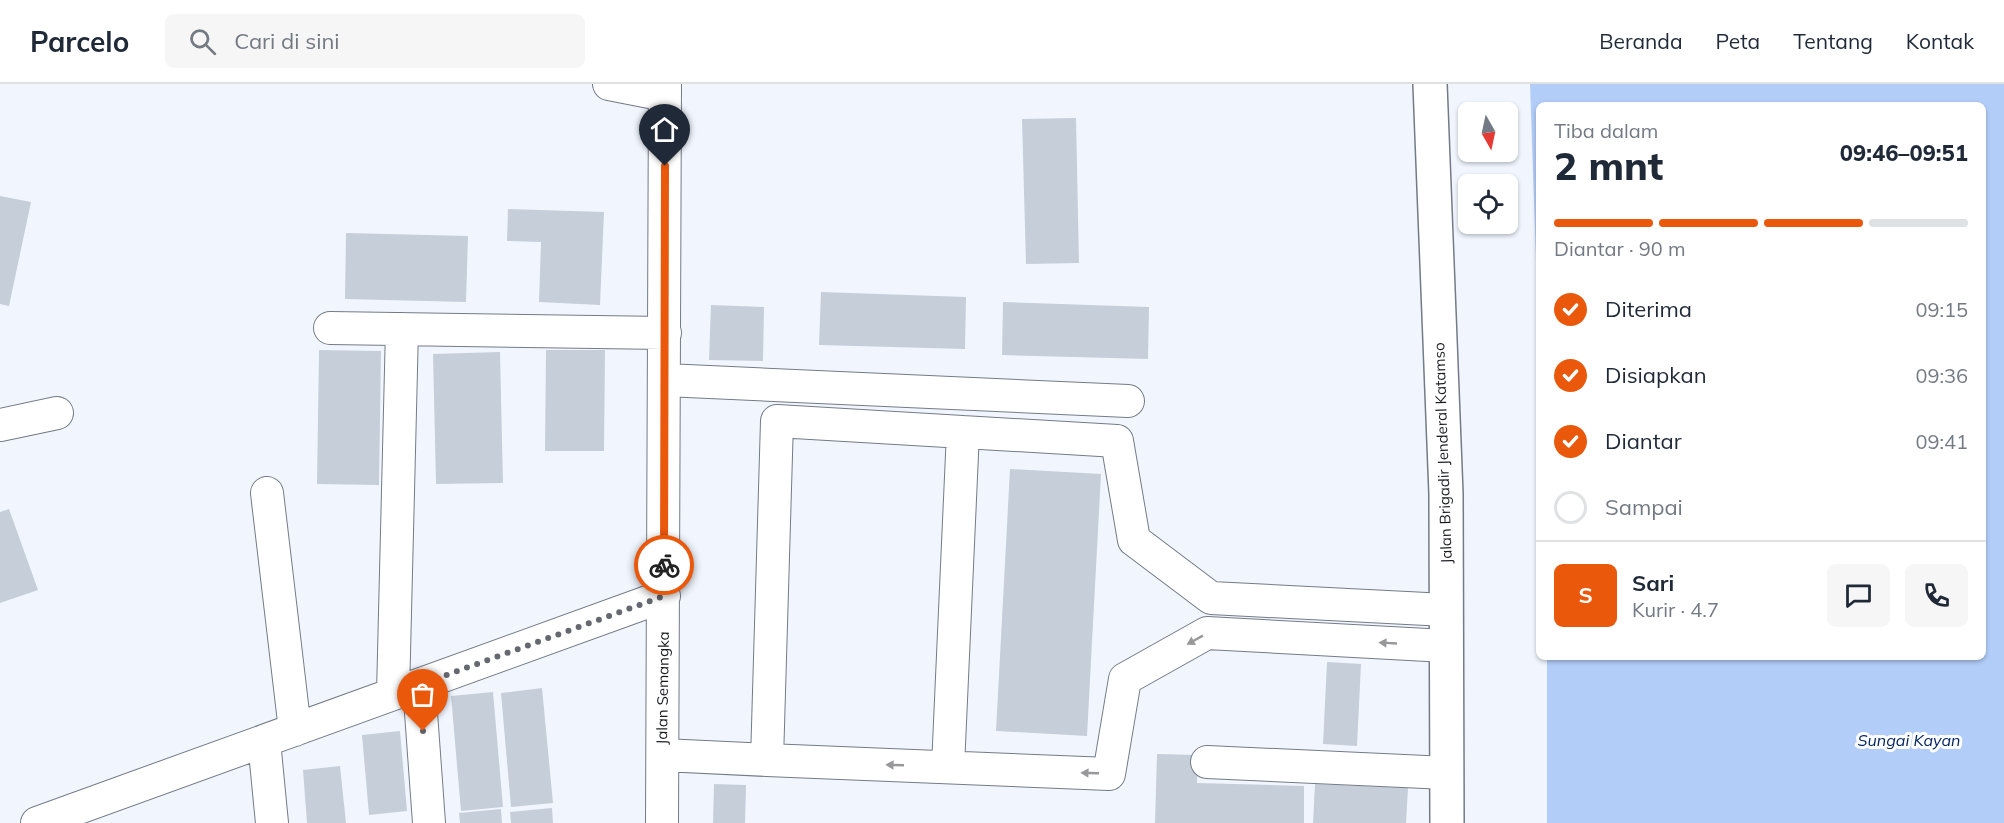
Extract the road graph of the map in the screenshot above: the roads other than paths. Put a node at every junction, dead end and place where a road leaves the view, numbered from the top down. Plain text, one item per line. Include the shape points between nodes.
1 (609, 84) edge
2 (1430, 84) edge
3 (665, 89) edge
4 (330, 328) dead end
5 (402, 329) junction
6 (665, 333) junction
7 (665, 380) junction
8 (1128, 401) dead end
9 (57, 413) dead end
10 (0, 425) edge
11 (963, 432) junction
12 (267, 493) dead end
13 (664, 596) junction
14 (1446, 610) junction
15 (1446, 646) junction
16 (406, 689) junction
17 (295, 730) junction
18 (264, 741) junction
19 (663, 755) junction
20 (767, 760) junction
21 (1207, 762) dead end
22 (948, 767) junction
23 (1447, 773) junction
24 (37, 823) edge
25 (272, 823) edge
26 (429, 823) edge
27 (662, 823) edge
28 (1447, 823) edge

1 - 3 street
2 - 14 highway, Jalan Brigadir Jenderal Katamso via 1446,494
3 - 6 street, Jalan Semangka
4 - 5 street
5 - 6 street
5 - 16 street
6 - 7 street, Jalan Semangka
7 - 8 street
7 - 13 street, Jalan Semangka
9 - 10 street
11 - 14 street via 1117,441 1134,540 1211,598
11 - 20 street via 777,421
11 - 22 street
12 - 17 street
13 - 16 street
13 - 19 street, Jalan Semangka
14 - 15 highway, Jalan Brigadir Jenderal Katamso
15 -> 22 street via 1207,633 1125,679 1109,774
15 - 23 highway, Jalan Brigadir Jenderal Katamso
16 - 17 street
16 - 26 street
17 - 18 street
18 - 24 street
18 - 25 street
19 - 20 street
19 - 27 street, Jalan Semangka
22 -> 20 street
21 - 23 street
23 - 28 highway, Jalan Brigadir Jenderal Katamso

